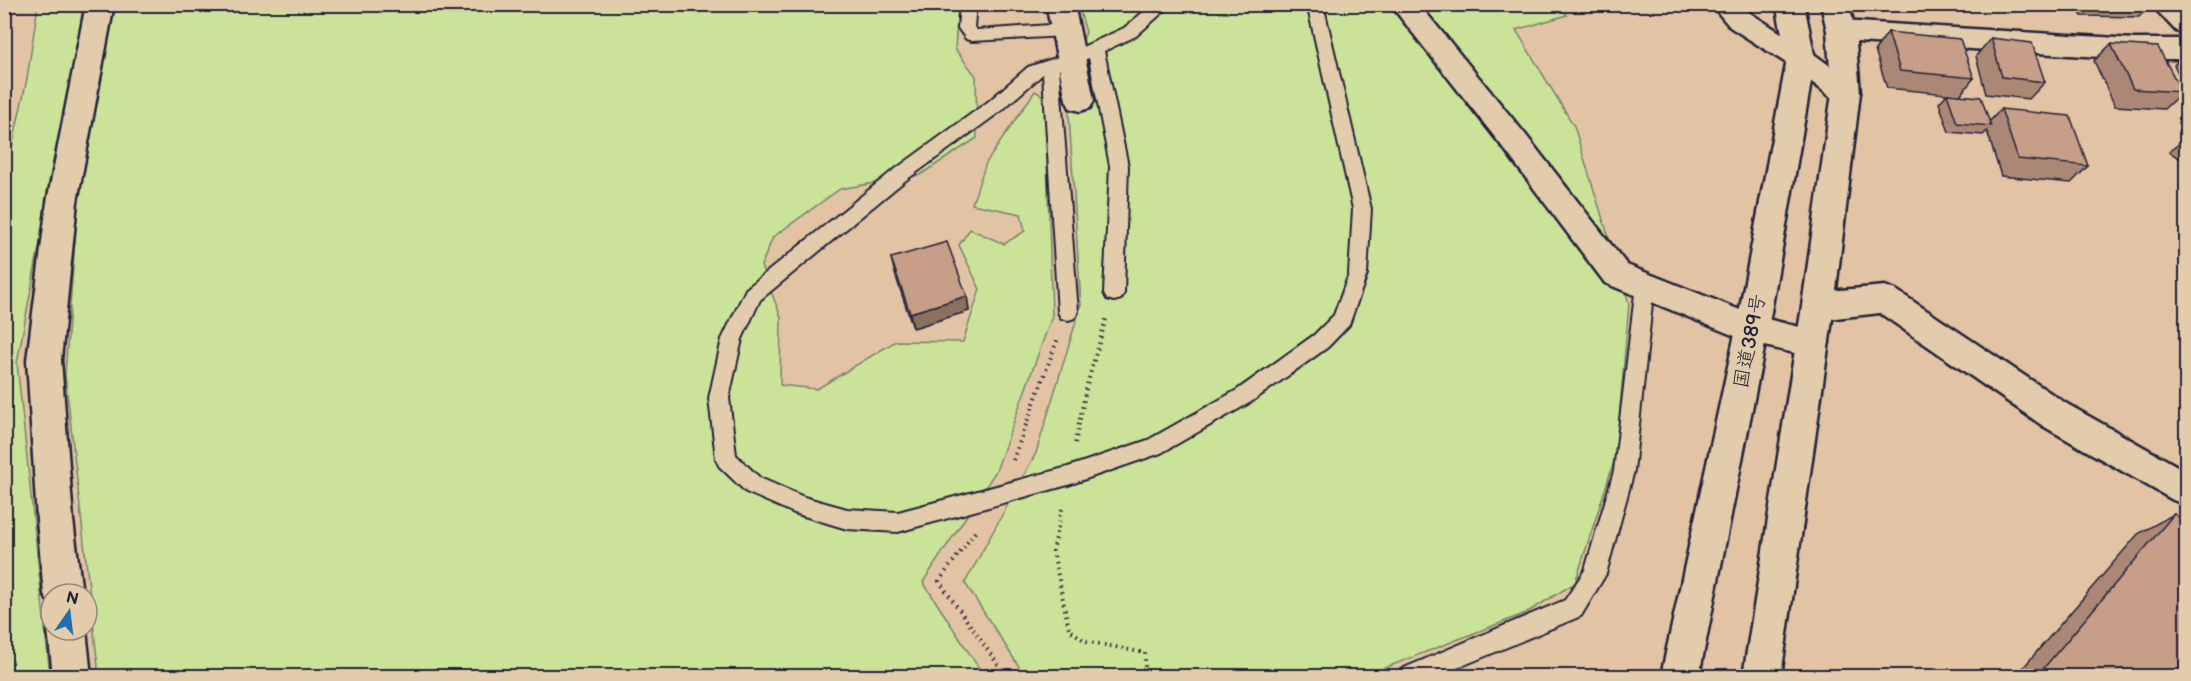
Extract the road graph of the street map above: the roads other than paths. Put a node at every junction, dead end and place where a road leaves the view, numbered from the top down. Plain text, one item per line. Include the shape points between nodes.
1 (100, 4) edge
2 (968, 4) edge
3 (1164, 4) edge
4 (1315, 4) edge
5 (1402, 4) edge
6 (1724, 4) edge
7 (1790, 4) edge
8 (2164, 4) edge
9 (1062, 17) edge
10 (1838, 18) edge
11 (2187, 24) edge
12 (2187, 50) edge
13 (1072, 57) junction
14 (1801, 59) junction
15 (1846, 93) junction
16 (1080, 100) dead end
17 (1646, 285) junction
18 (1114, 292) dead end
19 (1818, 306) junction
20 (1068, 312) dead end
21 (1752, 329) junction
22 (1812, 343) junction
23 (2187, 489) edge
24 (62, 582) edge
25 (68, 642) edge
26 (72, 676) edge
27 (1412, 676) edge
28 (1680, 676) edge
29 (1762, 676) edge

1 - 24 main road via 62,202 44,360
2 - 9 lane via 966,28 982,36
3 - 13 lane via 1130,32
4 - 13 lane via 1362,209 1358,273 1342,319 1321,341 1244,396 1155,447 1068,476 898,522 847,519 801,506 753,485 726,459 719,398 732,339 753,295 896,178 995,106 1034,71
5 - 17 main road via 1616,274
6 - 14 main road via 1740,20
7 - 14 main road, 国道389号
8 - 11 main road
9 - 13 main road
10 - 12 main road via 2134,49
10 - 15 main road
13 - 16 main road
13 - 18 lane via 1119,166
13 - 20 lane via 1054,97
14 - 15 main road
14 - 21 main road, 国道389号
15 - 19 main road
17 - 21 main road
17 - 27 lane via 1624,471 1595,574 1573,608
19 - 22 main road
19 - 23 main road via 1885,299 2055,415
21 - 22 main road
21 - 28 main road, 国道389号
22 - 29 main road
25 - 26 main road

